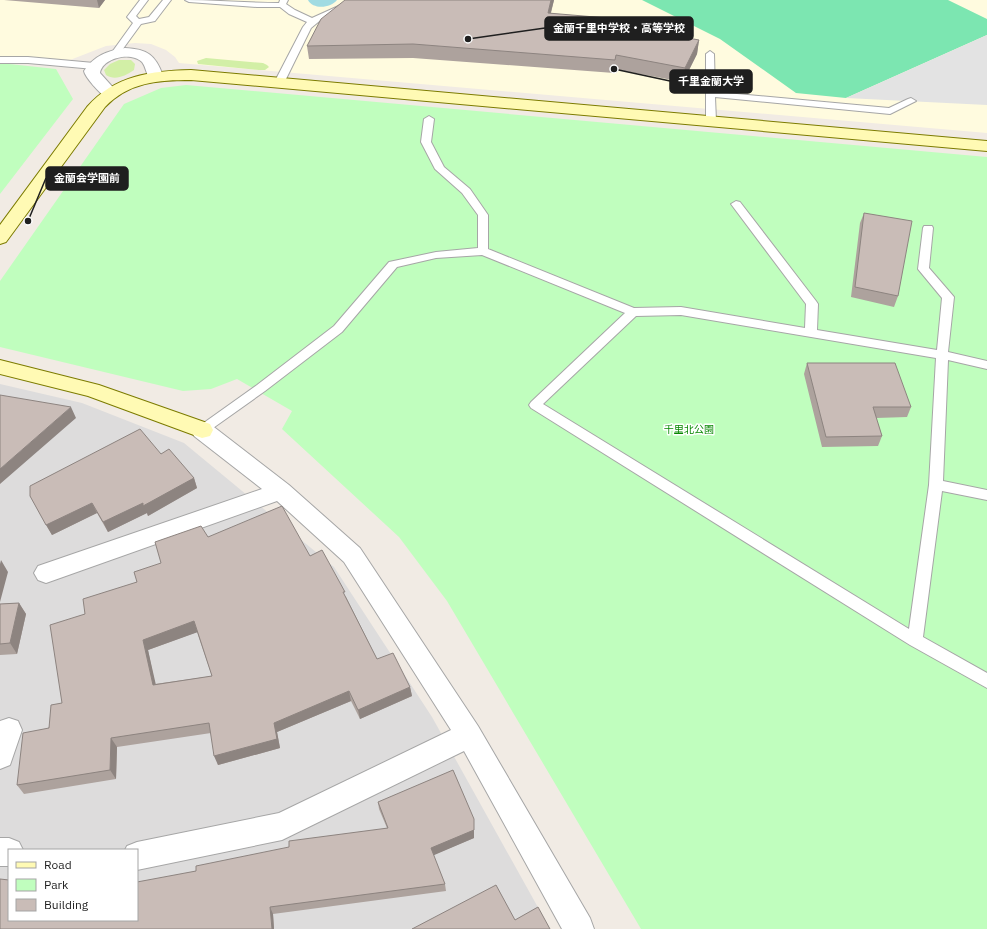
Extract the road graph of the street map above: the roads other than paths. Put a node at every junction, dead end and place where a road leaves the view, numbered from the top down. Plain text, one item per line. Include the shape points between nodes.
1 (144, 0) edge
2 (167, 0) edge
3 (189, 0) edge
4 (283, 2) edge
5 (356, 3) edge
6 (313, 21) junction
7 (138, 22) junction
8 (710, 54) dead end
9 (114, 55) junction
10 (0, 60) edge
11 (94, 66) junction
12 (155, 76) junction
13 (279, 83) junction
14 (110, 93) junction
15 (711, 94) junction
16 (911, 101) dead end
17 (429, 119) dead end
18 (711, 121) junction
19 (987, 146) edge
20 (736, 204) dead end
21 (928, 228) dead end
22 (0, 238) edge
23 (484, 251) junction
24 (633, 312) junction
25 (811, 333) junction
26 (942, 355) junction
27 (987, 365) edge
28 (0, 367) edge
29 (202, 430) junction
30 (936, 485) junction
31 (282, 491) junction
32 (987, 495) edge
33 (46, 574) dead end
34 (915, 640) junction
35 (987, 681) edge
36 (9, 730) dead end
37 (469, 735) junction
38 (0, 756) edge
39 (138, 856) edge
40 (579, 929) edge

1 - 7 lane via 131,17
2 - 7 lane via 152,19
3 - 4 lane via 257,5
4 - 6 lane via 292,12
5 - 6 lane
6 - 13 lane via 307,27
7 - 9 lane
8 - 15 lane
9 - 11 street
9 - 12 street via 132,53 146,58
10 - 11 lane
11 - 14 street via 92,74
12 - 13 street via 191,76
12 - 14 street via 132,82
13 - 18 street
14 - 22 street via 93,110
15 - 16 lane via 890,111
15 - 18 lane
17 - 23 lane via 426,142 440,169 466,191 483,215
18 - 19 street
20 - 25 lane via 812,304
21 - 26 lane via 923,269 948,297
23 - 24 lane
23 - 29 lane via 436,255 393,264 338,329
24 - 25 lane via 681,311
24 - 34 lane via 535,405
25 - 26 lane
26 - 27 lane
26 - 30 lane
28 - 29 street via 92,390
29 - 31 street
30 - 32 lane
30 - 34 lane
31 - 33 street
31 - 37 street via 352,555
34 - 35 lane
36 - 38 street
37 - 39 street via 282,826
37 - 40 street

